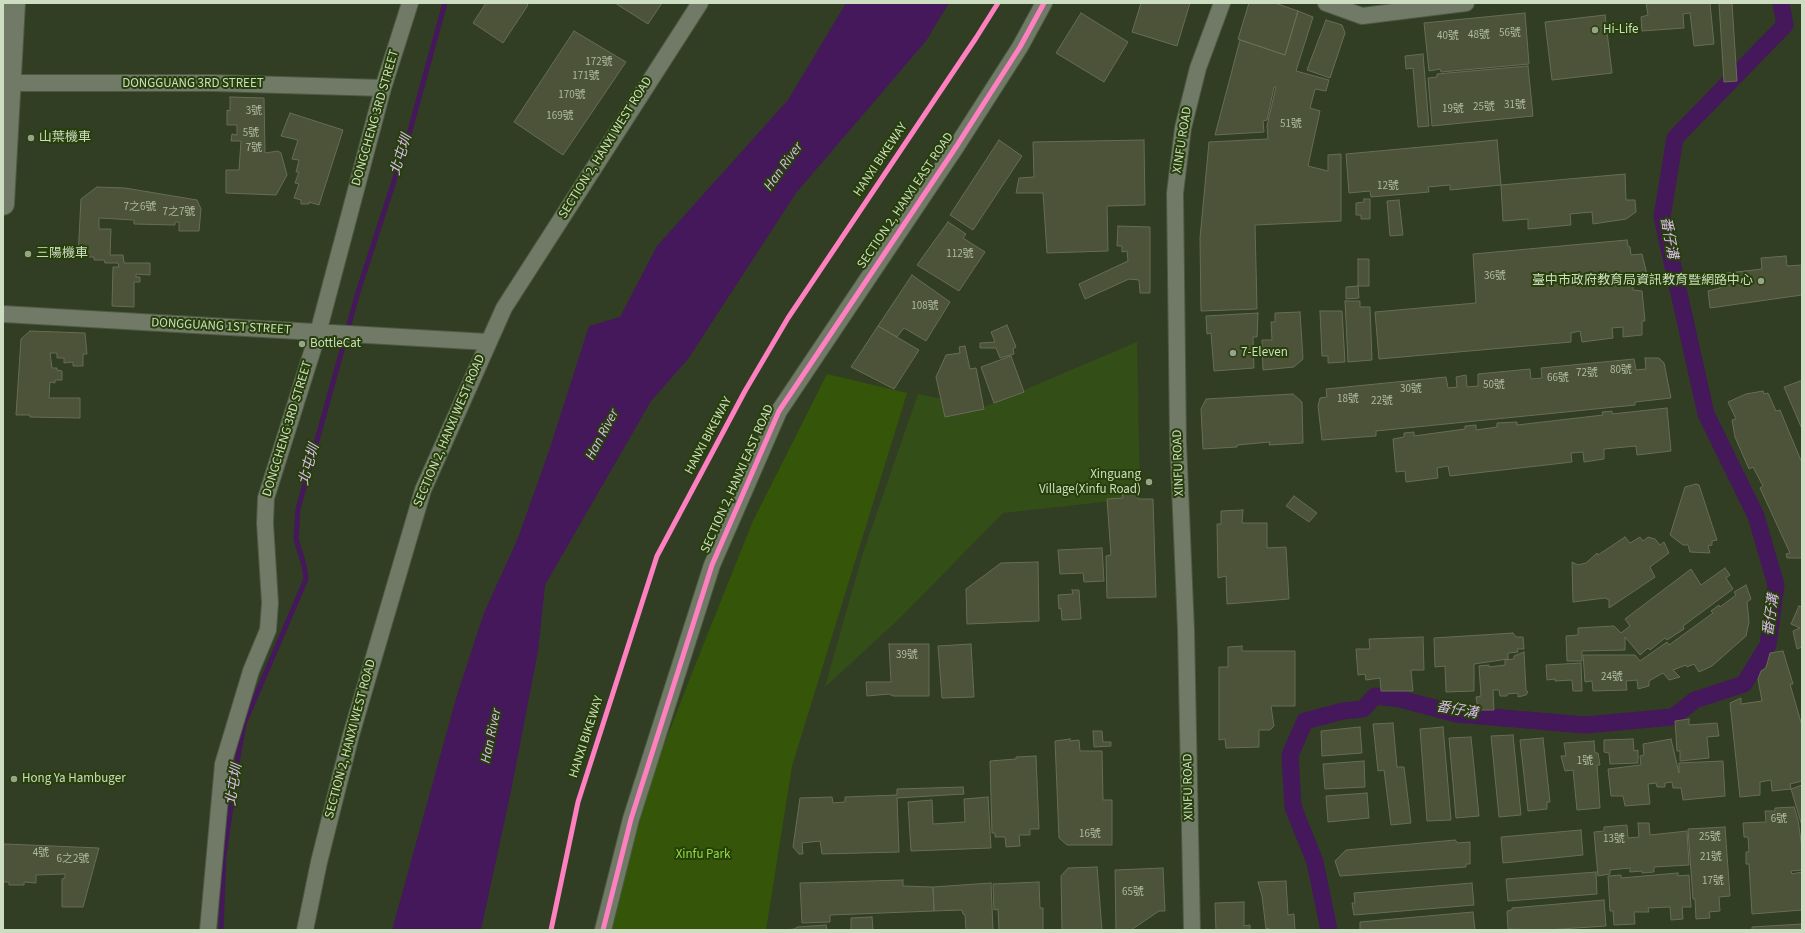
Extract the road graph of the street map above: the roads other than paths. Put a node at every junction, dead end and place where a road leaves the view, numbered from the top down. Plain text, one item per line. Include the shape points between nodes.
1 (14, 3) edge
2 (410, 3) edge
3 (700, 3) edge
4 (1044, 3) edge
5 (1222, 3) edge
6 (1326, 3) edge
7 (1466, 3) edge
8 (6, 83) edge
9 (383, 88) junction
10 (3, 204) edge
11 (3, 314) edge
12 (318, 333) junction
13 (488, 342) junction
14 (208, 930) edge
15 (305, 930) edge
16 (603, 930) edge
17 (1192, 930) edge

1 - 8 street
2 - 9 street, DONGCHENG 3RD STREET
3 - 13 street, SECTION 2, HANXI WEST ROAD via 504,308
4 - 16 street, SECTION 2, HANXI EAST ROAD via 1020,47 956,147 779,411 712,565 631,819
5 - 17 street, XINFU ROAD via 1198,68 1183,128 1175,193 1178,441 1186,630
6 - 7 street via 1362,16
8 - 9 street, DONGGUANG 3RD STREET via 213,83
8 - 10 street
9 - 12 street, DONGCHENG 3RD STREET
11 - 12 street, DONGGUANG 1ST STREET
12 - 13 street, DONGGUANG 1ST STREET
12 - 14 street, DONGCHENG 3RD STREET via 266,498 270,603 268,630 251,672 223,764
13 - 15 street, SECTION 2, HANXI WEST ROAD via 423,490 351,735

